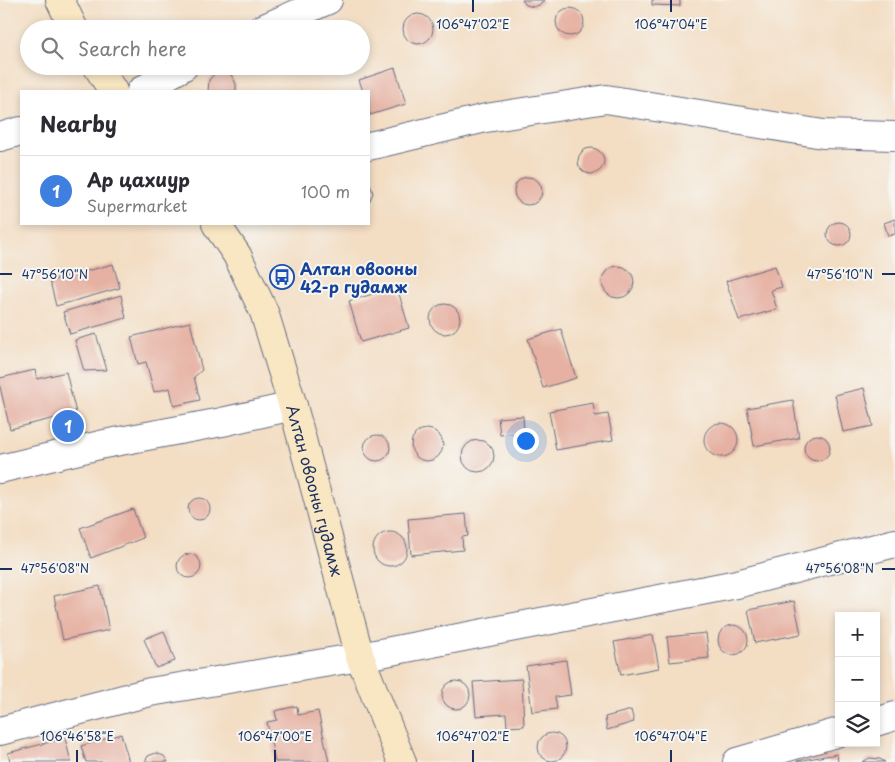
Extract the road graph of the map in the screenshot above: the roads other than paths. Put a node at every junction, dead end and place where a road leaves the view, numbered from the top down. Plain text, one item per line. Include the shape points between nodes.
1 (60, 0) edge
2 (328, 0) edge
3 (70, 20) edge
4 (282, 20) edge
5 (102, 75) edge
6 (169, 75) edge
7 (112, 90) edge
8 (144, 90) edge
9 (20, 131) edge
10 (895, 136) edge
11 (0, 137) edge
12 (370, 146) edge
13 (217, 225) edge
14 (293, 406) junction
15 (0, 469) edge
16 (895, 543) edge
17 (360, 657) junction
18 (895, 716) edge
19 (880, 721) edge
20 (0, 731) edge
21 (835, 733) edge
22 (402, 762) edge
23 (737, 762) edge

1 - 3 main road
2 - 4 street
5 - 7 main road
6 - 8 street
9 - 11 street
10 - 12 street via 823,134 606,99 486,118
13 - 14 main road, Алтан овооны гудамж via 237,255 264,312
14 - 15 street via 104,444
14 - 17 main road, Алтан овооны гудамж
16 - 17 street via 738,584
17 - 20 street via 150,692
17 - 22 main road, Алтан овооны гудамж
18 - 19 street
21 - 23 street

